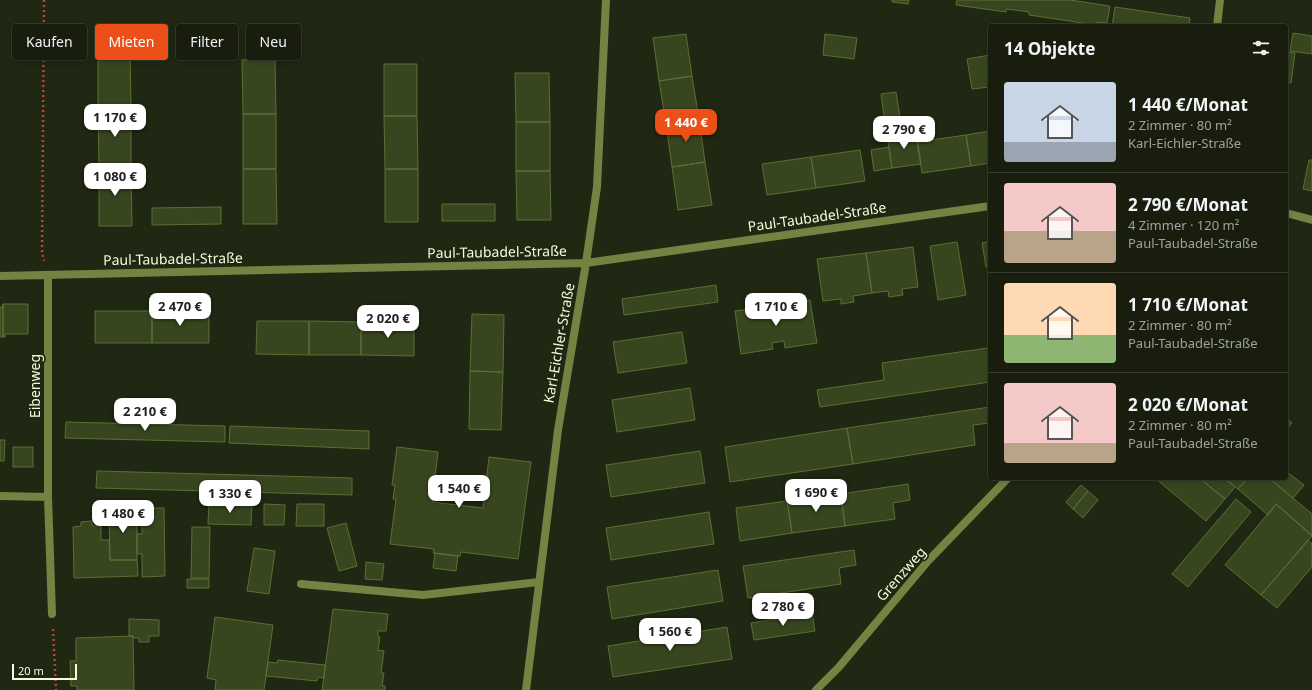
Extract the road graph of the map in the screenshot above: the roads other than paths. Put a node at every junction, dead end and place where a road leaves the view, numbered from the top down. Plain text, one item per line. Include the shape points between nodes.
1 (606, 0) edge
2 (1220, 0) edge
3 (1217, 24) edge
4 (988, 206) edge
5 (1288, 214) edge
6 (1312, 220) edge
7 (586, 262) junction
8 (48, 275) junction
9 (0, 276) edge
10 (1006, 480) edge
11 (0, 496) edge
12 (48, 497) junction
13 (539, 582) junction
14 (301, 584) dead end
15 (52, 614) road end
16 (526, 690) edge
17 (816, 690) edge

1 - 7 street, Karl-Eichler-Straße via 597,187
2 - 3 street
4 - 7 street, Paul-Taubadel-Straße
5 - 6 street
7 - 8 street, Paul-Taubadel-Straße
7 - 13 street, Karl-Eichler-Straße via 558,430
8 - 9 street, Paul-Taubadel-Straße
8 - 12 street, Eibenweg
10 - 17 street, Grenzweg via 928,561
11 - 12 street
12 - 15 street, Eibenweg
13 - 14 street via 423,594
13 - 16 street, Karl-Eichler-Straße

